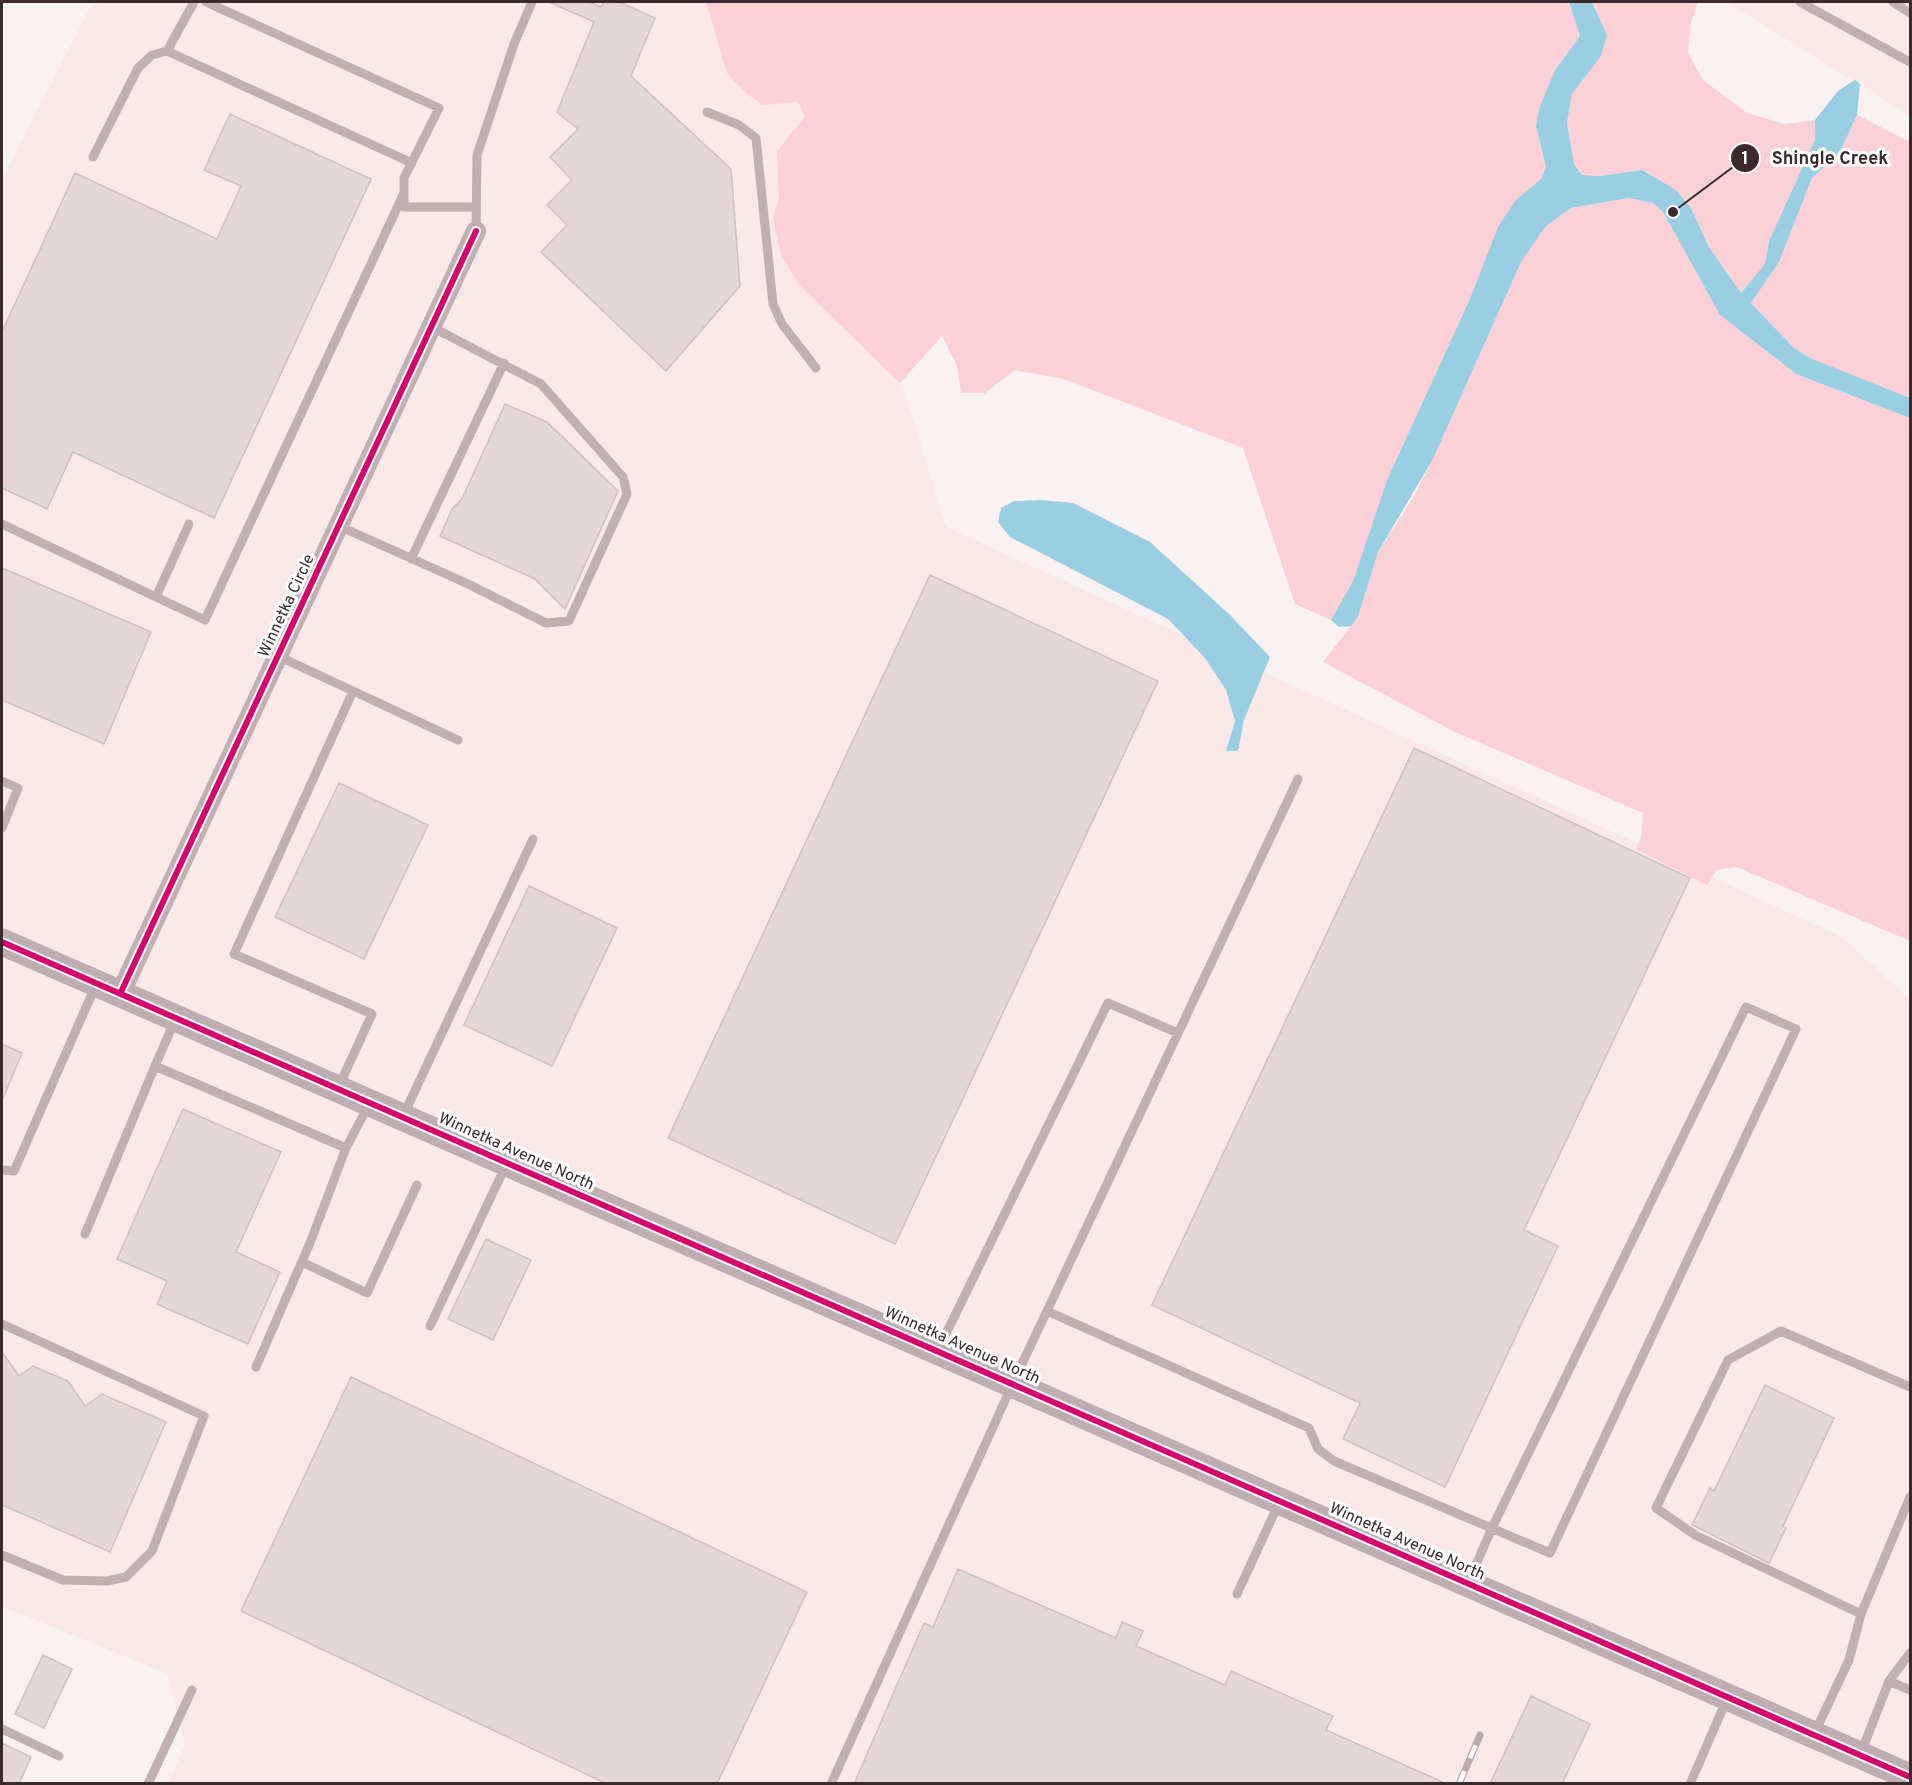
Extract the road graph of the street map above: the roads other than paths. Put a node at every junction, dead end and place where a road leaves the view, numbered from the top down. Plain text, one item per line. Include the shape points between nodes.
1 (194, 2) edge
2 (206, 2) edge
3 (532, 2) edge
4 (1800, 2) edge
5 (1893, 2) edge
6 (1911, 13) edge
7 (167, 51) junction
8 (1911, 62) edge
9 (707, 112) dead end
10 (93, 157) dead end
11 (412, 163) junction
12 (404, 193) junction
13 (476, 207) junction
14 (476, 231) joint
15 (432, 327) junction
16 (504, 363) junction
17 (816, 368) dead end
18 (2, 524) edge
19 (189, 524) dead end
20 (339, 526) junction
21 (411, 559) junction
22 (156, 597) junction
23 (278, 656) junction
24 (352, 691) junction
25 (458, 740) dead end
26 (1298, 779) dead end
27 (2, 781) edge
28 (2, 828) edge
29 (533, 839) dead end
30 (2, 942) edge
31 (109, 987) junction
32 (177, 1016) junction
33 (1178, 1033) junction
34 (155, 1066) junction
35 (338, 1088) junction
36 (370, 1102) junction
37 (403, 1117) junction
38 (346, 1148) junction
39 (507, 1162) junction
40 (2, 1170) edge
41 (417, 1185) dead end
42 (85, 1234) dead end
43 (302, 1262) junction
44 (1047, 1311) junction
45 (2, 1324) edge
46 (430, 1326) dead end
47 (938, 1350) junction
48 (256, 1367) dead end
49 (1013, 1383) junction
50 (1911, 1387) edge
51 (1911, 1497) edge
52 (1280, 1501) junction
53 (1491, 1530) junction
54 (2, 1555) edge
55 (1468, 1584) junction
56 (1237, 1594) dead end
57 (1861, 1614) junction
58 (1911, 1653) edge
59 (1889, 1681) junction
60 (192, 1690) dead end
61 (1911, 1690) edge
62 (1728, 1697) junction
63 (2, 1729) edge
64 (1814, 1735) junction
65 (1860, 1755) junction
66 (59, 1756) dead end
67 (1911, 1777) edge
68 (148, 1784) edge
69 (831, 1784) edge
70 (1690, 1784) edge

1 - 7 lane
2 - 11 lane via 439,108
3 - 13 lane via 477,154
4 - 8 lane
5 - 6 lane
7 - 10 lane via 152,55 138,68
7 - 11 lane
9 - 17 lane via 739,125 756,138 773,304 782,324
11 - 12 lane
12 - 13 lane via 404,207
12 - 22 lane via 205,620
13 - 14 lane
14 - 15 street, Winnetka Circle
15 - 16 lane
15 - 20 street, Winnetka Circle
16 - 21 lane
16 - 21 lane via 541,384 623,477 627,494 608,541 569,621 546,623
18 - 22 lane
19 - 22 lane
20 - 21 lane
20 - 23 street, Winnetka Circle
23 - 24 lane
23 - 31 street, Winnetka Circle
24 - 25 lane
24 - 35 lane via 234,954 372,1014
26 - 33 lane
27 - 28 lane via 18,788
29 - 37 lane
30 - 31 street, Winnetka Avenue North
31 - 32 street, Winnetka Avenue North
31 - 40 lane via 14,1171
32 - 34 lane
32 - 35 street, Winnetka Avenue North
33 - 44 lane
33 - 47 lane via 1108,1004
34 - 38 lane
34 - 42 lane
35 - 36 street, Winnetka Avenue North
36 - 37 street, Winnetka Avenue North
36 - 38 lane
37 - 39 street, Winnetka Avenue North
38 - 43 lane
39 - 46 lane
39 - 47 street, Winnetka Avenue North
41 - 43 lane via 367,1293
43 - 48 lane
44 - 49 lane
44 - 53 lane via 1309,1428 1318,1449 1334,1461
45 - 54 lane via 204,1416 152,1551 126,1576 107,1581 63,1580
47 - 49 street, Winnetka Avenue North
49 - 52 street, Winnetka Avenue North
49 - 69 lane
50 - 57 lane via 1781,1331 1728,1360 1656,1508 1695,1535
51 - 57 lane
52 - 55 street, Winnetka Avenue North
52 - 56 lane
53 - 53 lane via 1746,1007 1796,1029 1550,1553
53 - 55 lane
55 - 62 street, Winnetka Avenue North
57 - 64 lane via 1849,1660
58 - 59 lane
59 - 61 lane
59 - 65 lane
60 - 68 lane
62 - 64 street, Winnetka Avenue North
62 - 70 lane
63 - 66 lane
64 - 65 street, Winnetka Avenue North
65 - 67 street, Winnetka Avenue North

